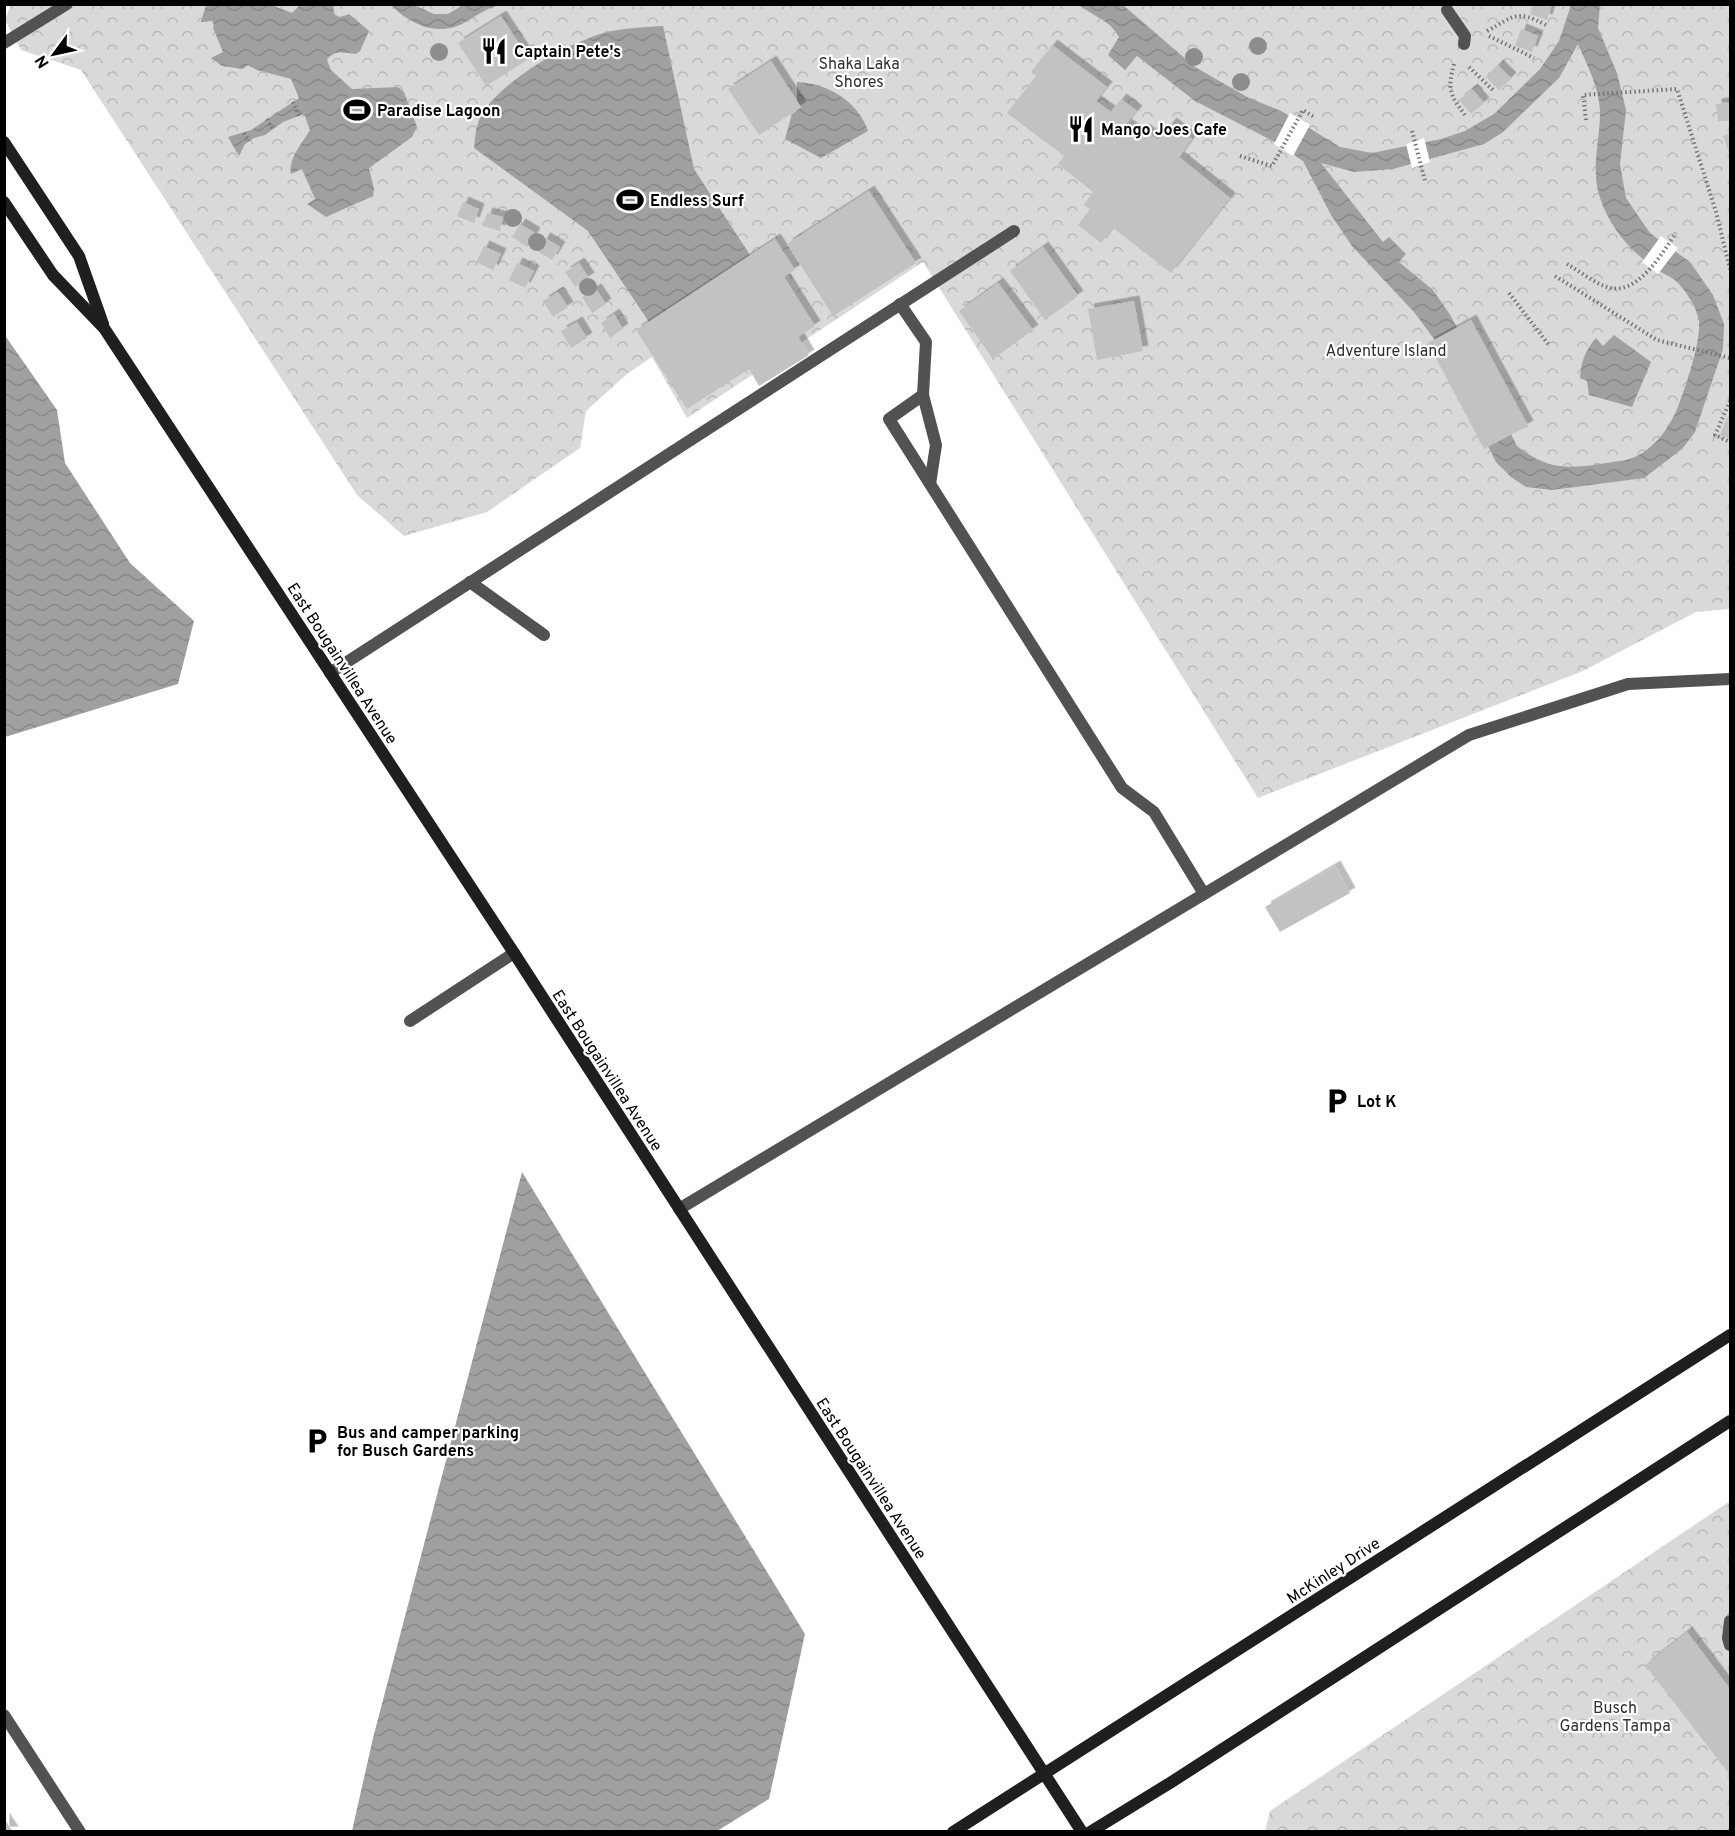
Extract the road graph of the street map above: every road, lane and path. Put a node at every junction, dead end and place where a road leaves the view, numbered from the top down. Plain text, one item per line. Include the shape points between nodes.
1 (66, 4) edge
2 (1448, 10) dead end
3 (1546, 25) dead end
4 (1469, 40) junction
5 (4, 43) edge
6 (1534, 58) dead end
7 (1494, 91) dead end
8 (293, 102) dead end
9 (1466, 115) dead end
10 (299, 116) dead end
11 (1314, 117) dead end
12 (267, 119) dead end
13 (1586, 120) dead end
14 (272, 129) dead end
15 (1412, 131) dead end
16 (244, 133) dead end
17 (249, 141) dead end
18 (4, 142) edge
19 (1240, 156) dead end
20 (1425, 181) dead end
21 (4, 202) edge
22 (1014, 231) dead end
23 (1676, 233) dead end
24 (1567, 264) dead end
25 (1731, 270) edge
26 (1555, 276) dead end
27 (1509, 293) dead end
28 (900, 304) junction
29 (104, 328) junction
30 (1548, 344) dead end
31 (1731, 358) edge
32 (923, 395) junction
33 (1731, 401) edge
34 (1731, 442) edge
35 (930, 484) junction
36 (470, 582) junction
37 (544, 635) dead end
38 (330, 673) junction
39 (1731, 679) edge
40 (1204, 894) junction
41 (514, 954) junction
42 (410, 1021) dead end
43 (679, 1209) junction
44 (1731, 1335) edge
45 (1731, 1421) edge
46 (1731, 1621) edge
47 (1731, 1644) edge
48 (4, 1715) edge
49 (1043, 1773) junction
50 (80, 1832) edge
51 (953, 1832) edge
52 (1082, 1832) edge
53 (1090, 1832) edge

1 - 5 street
2 - 4 street
3 - 4 path via 1527,15 1515,15
4 - 6 path
4 - 7 path via 1469,68
4 - 9 path via 1449,84 1450,93
8 - 10 path
11 - 19 path via 1303,110 1272,166
12 - 14 path
13 - 25 path via 1583,95 1677,89
15 - 20 path
16 - 17 path
18 - 29 street, East Bougainvillea Avenue via 80,256
21 - 29 street, East Bougainvillea Avenue via 53,275
22 - 28 street
23 - 24 path via 1651,267 1632,284 1607,288
26 - 31 path via 1657,340
27 - 30 path
28 - 32 street via 926,342
28 - 36 street
29 - 38 street, East Bougainvillea Avenue
32 - 35 street via 936,445
32 - 35 street via 889,419
33 - 34 path via 1715,435
35 - 40 street via 1122,788 1154,812
36 - 37 street
36 - 38 street
38 - 41 street, East Bougainvillea Avenue
39 - 40 street via 1628,684 1470,735
40 - 43 street
41 - 42 street
41 - 43 street, East Bougainvillea Avenue
43 - 49 street, East Bougainvillea Avenue
44 - 49 street, McKinley Drive
45 - 53 street
46 - 47 street
48 - 50 street
49 - 51 street, McKinley Drive
49 - 52 street, East Bougainvillea Avenue

